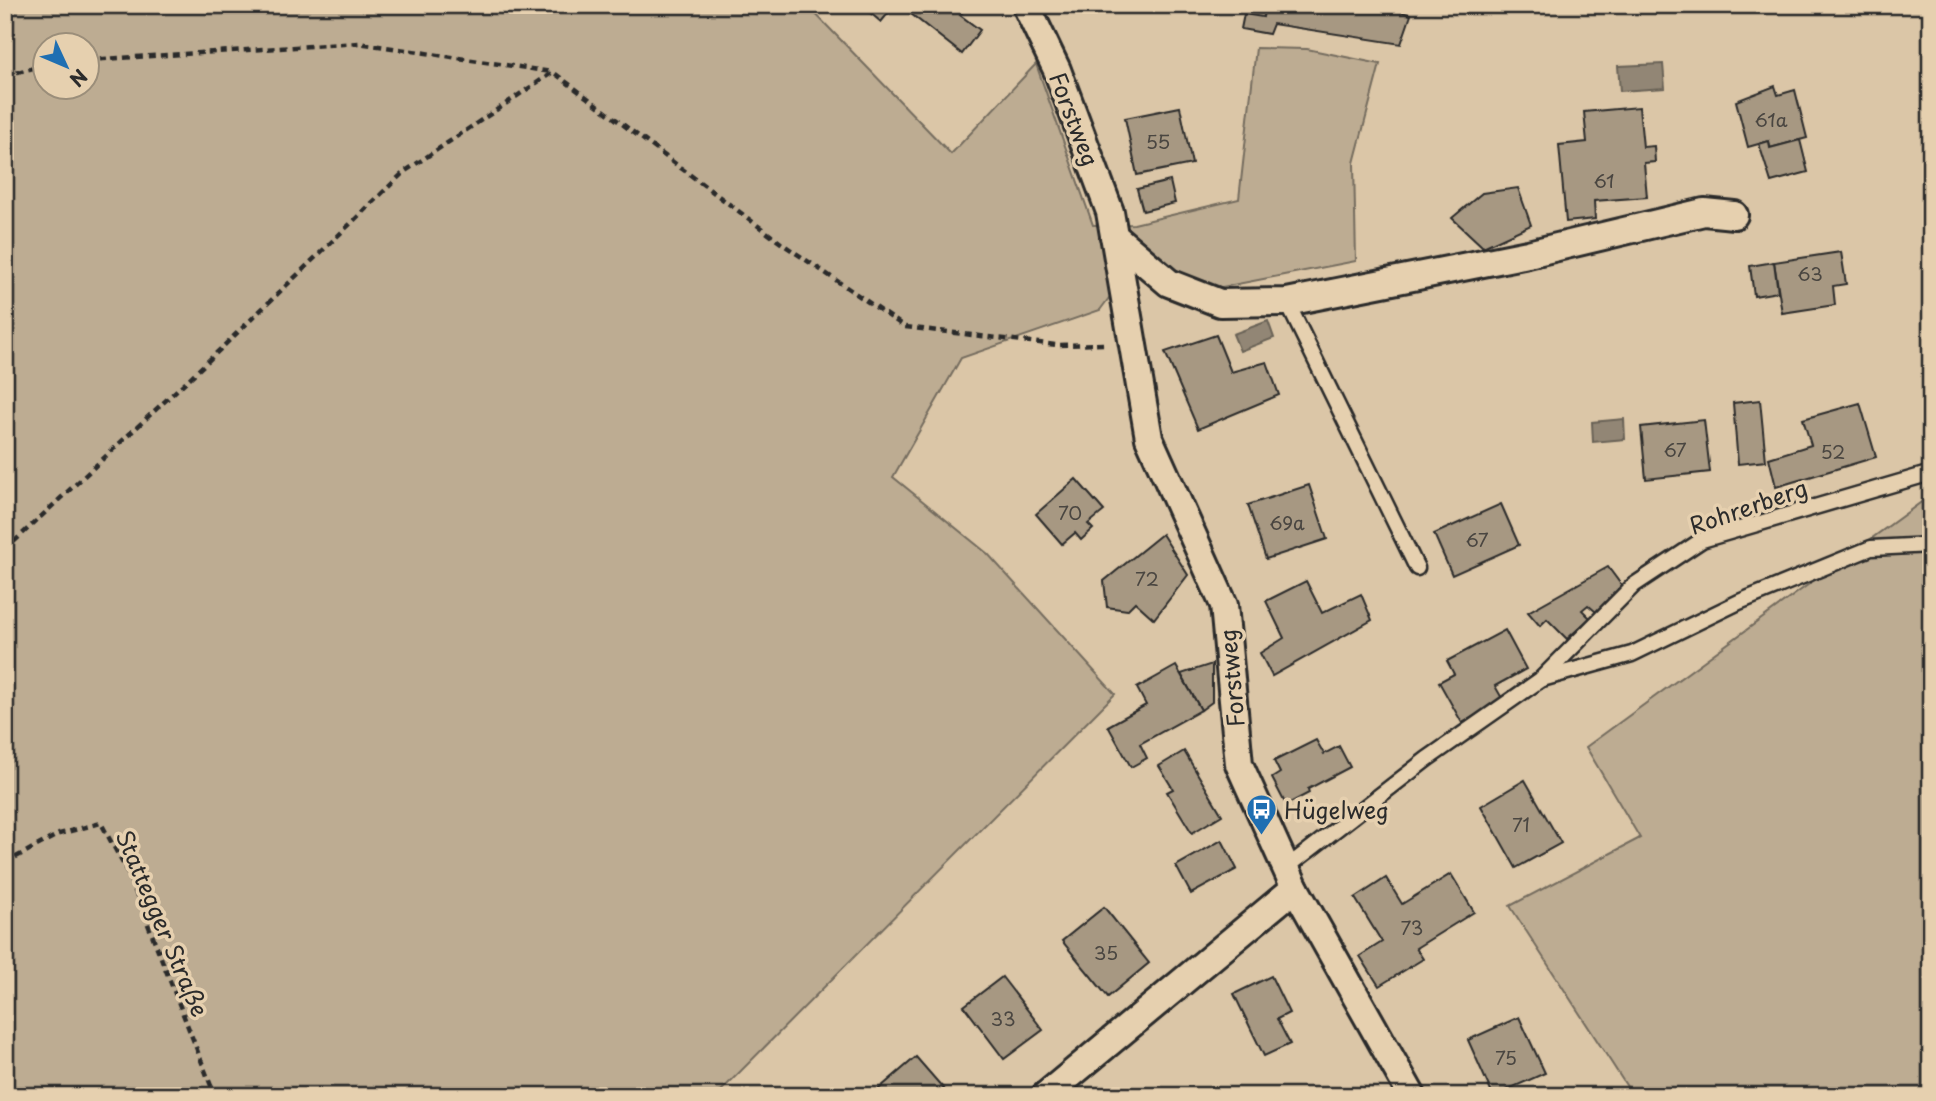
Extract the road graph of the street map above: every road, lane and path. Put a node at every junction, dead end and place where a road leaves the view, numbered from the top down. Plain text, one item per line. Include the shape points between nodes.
1 (1026, 5) edge
2 (102, 59) edge
3 (32, 68) edge
4 (553, 72) junction
5 (5, 75) edge
6 (1734, 215) dead end
7 (1114, 236) junction
8 (1298, 300) junction
9 (1133, 344) junction
10 (1931, 473) edge
11 (1931, 545) edge
12 (5, 550) edge
13 (1418, 568) dead end
14 (1540, 680) junction
15 (5, 863) edge
16 (1291, 878) junction
17 (215, 1096) edge
18 (1045, 1096) edge
19 (1412, 1096) edge

1 - 7 street, Forstweg via 1057,70 1110,212
2 - 4 path via 359,43
3 - 5 path
4 - 9 path via 781,243 905,327 1056,345
4 - 12 path via 404,172
6 - 8 street via 1704,212 1528,254
7 - 8 street via 1170,283 1220,303
7 - 9 street, Forstweg
8 - 13 lane
9 - 16 street, Forstweg via 1149,438 1224,605 1239,764
10 - 14 lane, Rohrerberg via 1702,540 1634,585
11 - 14 lane, Rohrerberg via 1871,548 1739,602 1632,654
14 - 16 lane, Rohrerberg via 1427,759
15 - 17 path, Stattegger Straße via 59,834 101,822 128,873
16 - 18 street
16 - 19 street, Forstweg

